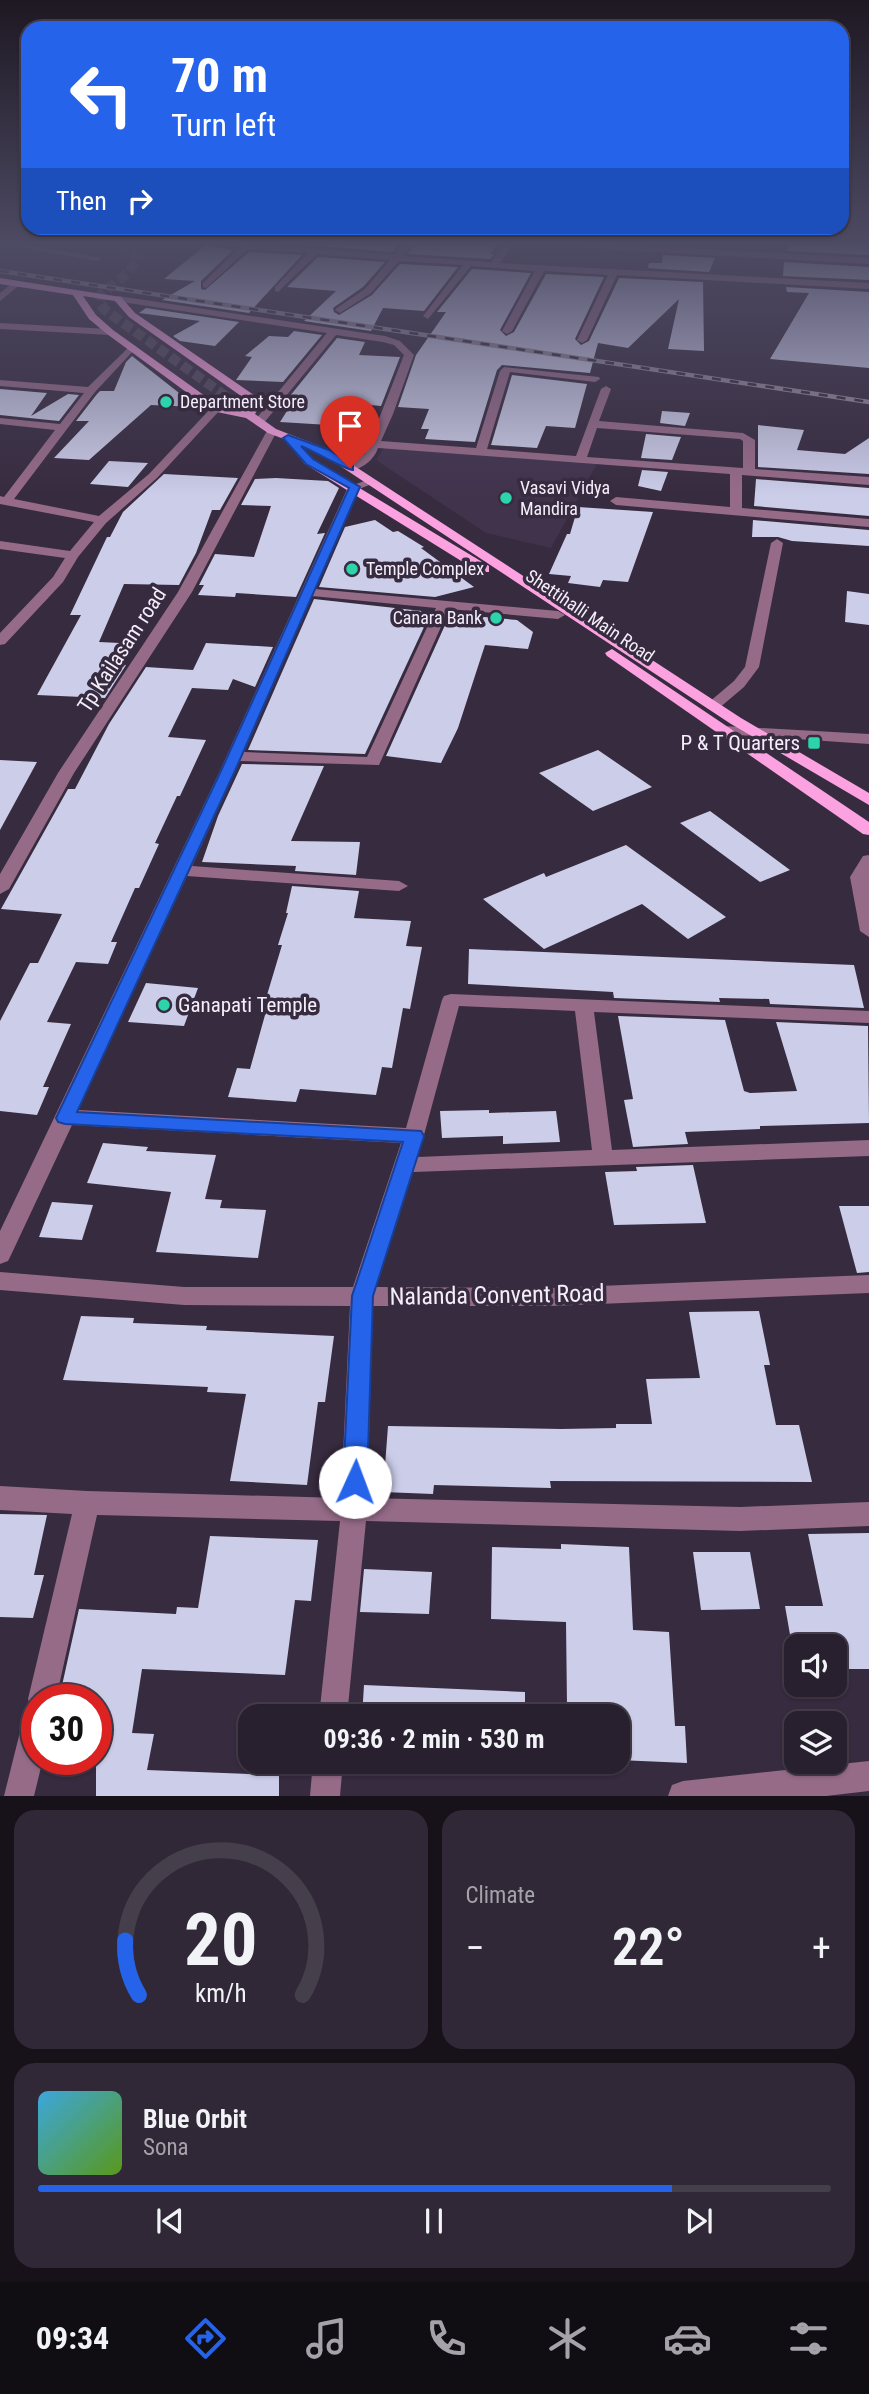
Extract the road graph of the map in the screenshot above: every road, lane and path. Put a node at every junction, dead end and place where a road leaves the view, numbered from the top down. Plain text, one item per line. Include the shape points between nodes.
1 (33, 328) edge
2 (105, 328) edge
3 (151, 328) edge
4 (306, 328) edge
5 (510, 328) edge
6 (588, 328) edge
7 (508, 331) dead end
8 (110, 332) junction
9 (333, 332) junction
10 (582, 340) dead end
11 (132, 346) junction
12 (595, 379) dead end
13 (0, 383) edge
14 (606, 389) dead end
15 (91, 390) junction
16 (238, 405) tunnel mouth
17 (216, 409) junction
18 (254, 418) junction
19 (0, 421) edge
20 (592, 424) junction
21 (61, 427) junction
22 (272, 431) junction
23 (288, 438) junction
24 (373, 444) junction
25 (480, 452) junction
26 (580, 459) junction
27 (350, 468) junction
28 (742, 471) junction
29 (869, 481) edge
30 (363, 485) junction
31 (3, 501) edge
32 (616, 501) dead end
33 (736, 512) junction
34 (102, 520) junction
35 (869, 523) edge
36 (777, 543) dead end
37 (0, 545) edge
38 (73, 555) junction
39 (308, 592) junction
40 (443, 604) junction
41 (558, 615) junction
42 (0, 641) edge
43 (713, 706) junction
44 (724, 731) junction
45 (753, 731) junction
46 (869, 739) edge
47 (234, 757) junction
48 (869, 800) edge
49 (869, 830) edge
50 (869, 860) edge
51 (181, 870) junction
52 (399, 886) dead end
53 (0, 888) edge
54 (869, 931) edge
55 (584, 1006) junction
56 (869, 1017) edge
57 (65, 1118) junction
58 (414, 1136) junction
59 (869, 1148) edge
60 (603, 1157) junction
61 (405, 1165) junction
62 (0, 1255) edge
63 (0, 1282) edge
64 (869, 1284) edge
65 (362, 1296) junction
66 (0, 1498) edge
67 (87, 1503) junction
68 (354, 1508) junction
69 (869, 1514) edge
70 (45, 1684) edge
71 (334, 1704) edge
72 (327, 1774) edge
73 (24, 1775) edge
74 (869, 1776) edge
75 (19, 1796) edge
76 (325, 1796) edge
77 (683, 1796) edge

1 - 8 street
2 - 8 main road, Shettihalli Main Road
3 - 18 main road via 257,401
4 - 9 street
5 - 7 street
6 - 10 street
8 - 11 main road, Shettihalli Main Road
9 - 18 street
9 - 24 street via 390,340 409,355
11 - 15 street
11 - 17 main road, Shettihalli Main Road
12 - 25 street via 508,369
13 - 15 street
14 - 20 street
15 - 21 street
16 - 18 street
17 - 18 main road, Shettihalli Main Road
17 - 34 street via 153,476
18 - 22 main road, Shettihalli Main Road
19 - 21 street
20 - 26 street
20 - 28 street via 743,436 749,440
21 - 31 street
22 - 23 main road, Shettihalli Main Road
22 - 53 street, Tp Kailasam road via 185,592 66,774
23 - 27 main road, Shettihalli Main Road via 326,452
23 - 30 main road, Shettihalli Main Road via 309,462
24 - 25 street
24 - 27 street via 370,456
25 - 26 street
26 - 28 street
27 - 30 main road, Shettihalli Main Road
28 - 29 street
28 - 33 street
30 - 39 street
30 - 41 main road, Shettihalli Main Road
30 - 43 main road, Shettihalli Main Road
31 - 34 street
32 - 33 street
33 - 35 street
34 - 38 street
36 - 43 street via 752,667
37 - 38 street
38 - 42 street via 58,579
39 - 40 street
39 - 47 street
40 - 41 street
40 - 47 street via 373,762
41 - 44 main road, Shettihalli Main Road
43 - 45 main road, Shettihalli Main Road
44 - 45 street
44 - 49 main road, Shettihalli Main Road
45 - 46 street
45 - 48 main road, Shettihalli Main Road
47 - 51 street
50 - 54 street via 859,877
51 - 52 street
51 - 57 street
55 - 56 street
55 - 58 street via 451,1000
55 - 60 street
57 - 58 street
57 - 62 street
58 - 61 street
59 - 60 street
60 - 61 street
61 - 65 street
63 - 65 street, Nalanda Convent Road via 184,1296
64 - 65 street, Nalanda Convent Road via 550,1297
65 - 68 street
66 - 67 street
67 - 68 street
67 - 70 street
68 - 69 street via 740,1520
68 - 71 street
72 - 76 street
73 - 75 street
74 - 77 street

